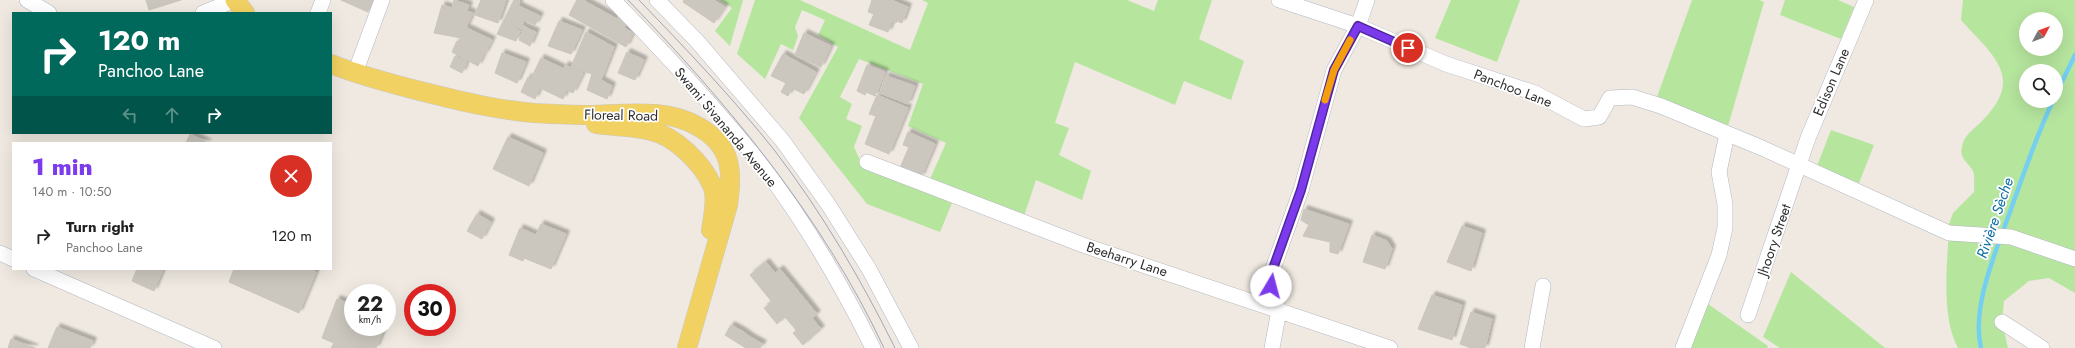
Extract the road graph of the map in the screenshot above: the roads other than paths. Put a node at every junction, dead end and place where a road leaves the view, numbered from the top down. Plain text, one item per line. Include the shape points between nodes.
1 (27, 0) edge
2 (234, 0) edge
3 (323, 0) edge
4 (382, 0) edge
5 (613, 0) edge
6 (657, 0) edge
7 (1279, 0) edge
8 (1367, 0) edge
9 (1866, 0) edge
10 (47, 12) edge
11 (205, 12) edge
12 (244, 12) edge
13 (318, 12) edge
14 (1358, 26) junction
15 (332, 64) edge
16 (355, 73) junction
17 (534, 113) junction
18 (1727, 134) junction
19 (867, 162) dead end
20 (1799, 165) junction
21 (0, 253) edge
22 (12, 259) edge
23 (2075, 259) edge
24 (36, 270) edge
25 (704, 285) junction
26 (1543, 286) dead end
27 (1279, 310) junction
28 (1748, 315) dead end
29 (2002, 322) dead end
30 (214, 348) edge
31 (687, 348) edge
32 (873, 348) edge
33 (911, 348) edge
34 (1272, 348) edge
35 (1390, 348) edge
36 (1532, 348) edge
37 (1683, 348) edge
38 (2042, 348) edge

1 - 10 street
2 - 11 street
2 - 12 main road
3 - 13 street
4 - 16 street
5 - 32 street, Swami Sivananda Avenue via 682,73 764,170 806,230
6 - 33 street via 707,52 782,140 828,204 869,269
7 - 14 street
8 - 14 street
9 - 20 street, Edison Lane
14 - 18 street, Panchoo Lane via 1446,64 1535,93 1584,119 1599,117 1610,98 1632,97 1661,106
14 - 27 street via 1334,70 1301,190 1270,277 1272,296
15 - 16 main road, Floreal Road
16 - 17 main road, Floreal Road via 471,103
17 - 25 main road via 605,126 652,131 676,141 696,162 712,185 714,212
17 - 25 main road, Floreal Road via 645,113 674,117 698,126 721,145 729,160 731,186 728,205
18 - 20 street
18 - 37 street via 1719,172 1725,204 1725,228 1719,255
19 - 27 street, Beeharry Lane via 1083,245
20 - 23 street via 1949,234 2011,237
20 - 28 street, Jhoory Street
21 - 22 street
24 - 30 street
25 - 31 main road, Floreal Road
26 - 36 street
27 - 34 street
27 - 35 street, Beeharry Lane
29 - 38 street

